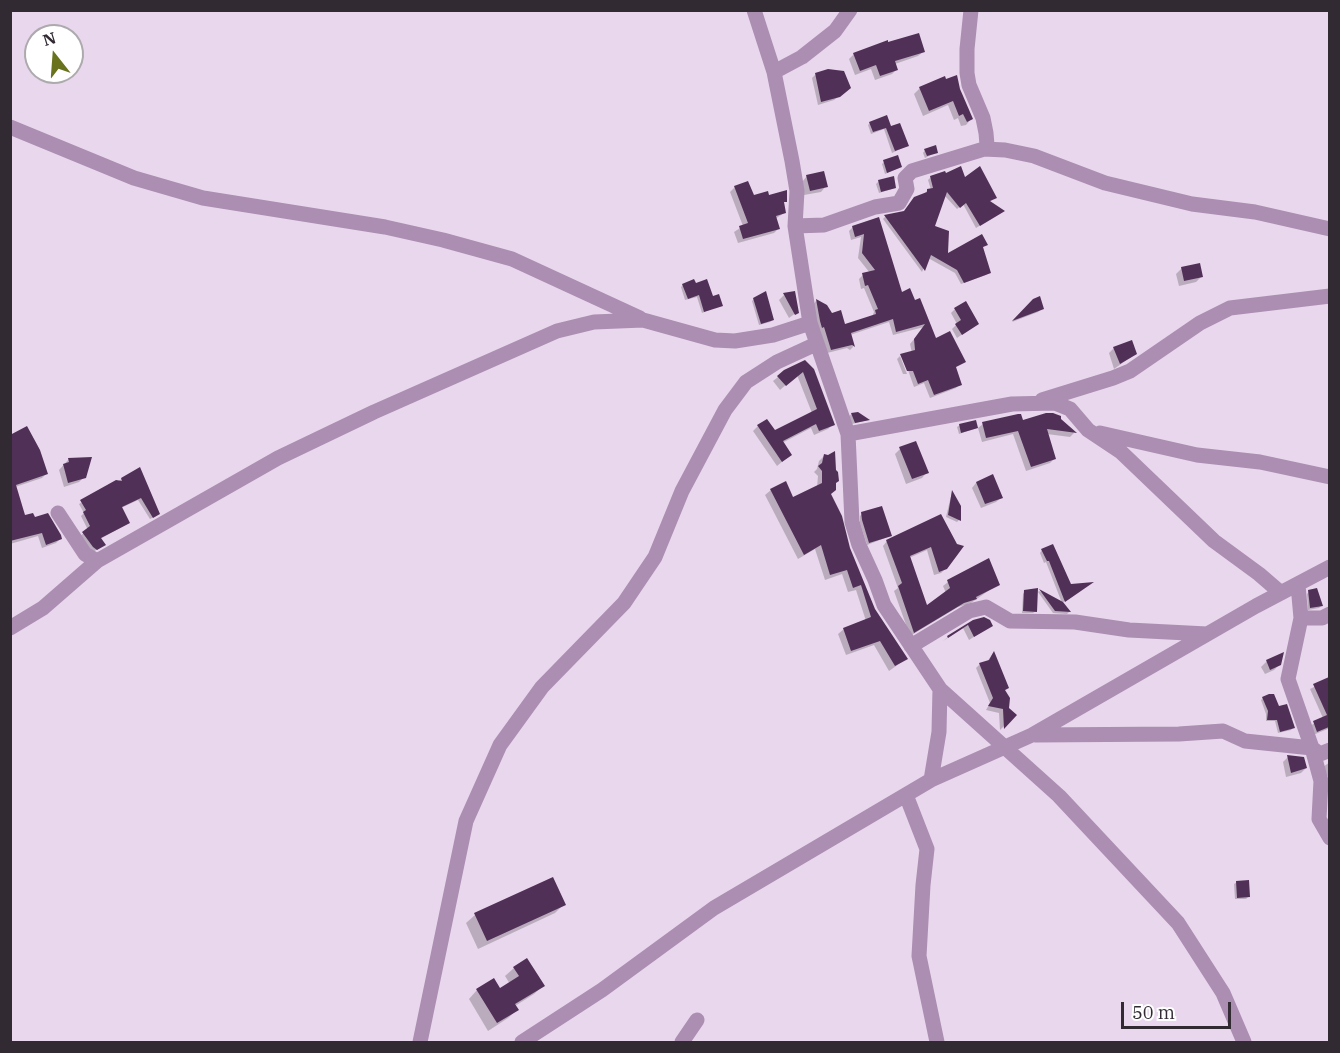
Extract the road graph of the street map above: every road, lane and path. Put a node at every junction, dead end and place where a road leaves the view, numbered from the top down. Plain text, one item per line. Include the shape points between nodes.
1 (754, 10) edge
2 (850, 10) edge
3 (971, 10) edge
4 (774, 72) junction
5 (10, 127) edge
6 (984, 149) junction
7 (795, 226) junction
8 (1329, 229) edge
9 (1329, 296) edge
10 (643, 320) junction
11 (810, 323) junction
12 (816, 344) junction
13 (1028, 404) junction
14 (1088, 430) junction
15 (848, 434) junction
16 (1329, 477) edge
17 (58, 513) dead end
18 (97, 561) junction
19 (1329, 567) edge
20 (1298, 585) junction
21 (1281, 593) junction
22 (1329, 614) edge
23 (1301, 618) junction
24 (10, 628) edge
25 (1207, 634) junction
26 (911, 646) junction
27 (940, 689) junction
28 (1032, 735) junction
29 (1004, 747) junction
30 (1312, 748) junction
31 (1329, 750) edge
32 (931, 780) junction
33 (906, 795) junction
34 (1329, 838) edge
35 (697, 1020) dead end
36 (420, 1042) edge
37 (522, 1042) edge
38 (682, 1042) edge
39 (937, 1042) edge
40 (1244, 1042) edge

1 - 4 street
2 - 4 street via 835,31 802,57
3 - 6 street via 967,74 983,118 987,145
4 - 7 street via 797,191
5 - 10 street via 134,178 203,198 385,227 512,259
6 - 7 street via 912,171 905,178 907,189 899,203 824,225
6 - 8 street via 1034,156 1105,183 1192,204 1255,212
7 - 11 street
9 - 13 street via 1230,308 1200,323 1130,370
10 - 11 street via 715,340 735,341 773,335
10 - 18 street via 594,322 557,331 278,458
11 - 12 street
12 - 15 street
12 - 36 street via 746,382 725,410 682,491 649,567 624,603 542,687 500,745 466,821
13 - 14 street via 1055,403 1070,409
13 - 15 street
14 - 16 street via 1197,455 1260,462
14 - 21 street via 1121,452 1214,541
15 - 26 street via 852,522 884,605
17 - 18 street via 85,554
18 - 24 street via 43,608
19 - 20 street
20 - 21 street
20 - 23 street
21 - 25 street
22 - 23 street
23 - 30 street via 1288,679
25 - 26 street via 1129,630 1075,622 1010,621 986,607 969,610
25 - 28 street
26 - 27 street
27 - 29 street
27 - 32 street via 939,732
28 - 29 street
28 - 30 street via 1223,731 1245,741
29 - 32 street
29 - 40 street via 1059,796 1178,924 1223,993
30 - 31 street via 1320,754
30 - 34 street via 1321,781 1319,819
32 - 33 street
33 - 37 street via 714,908 602,990
33 - 39 street via 927,849 919,956
35 - 38 street

